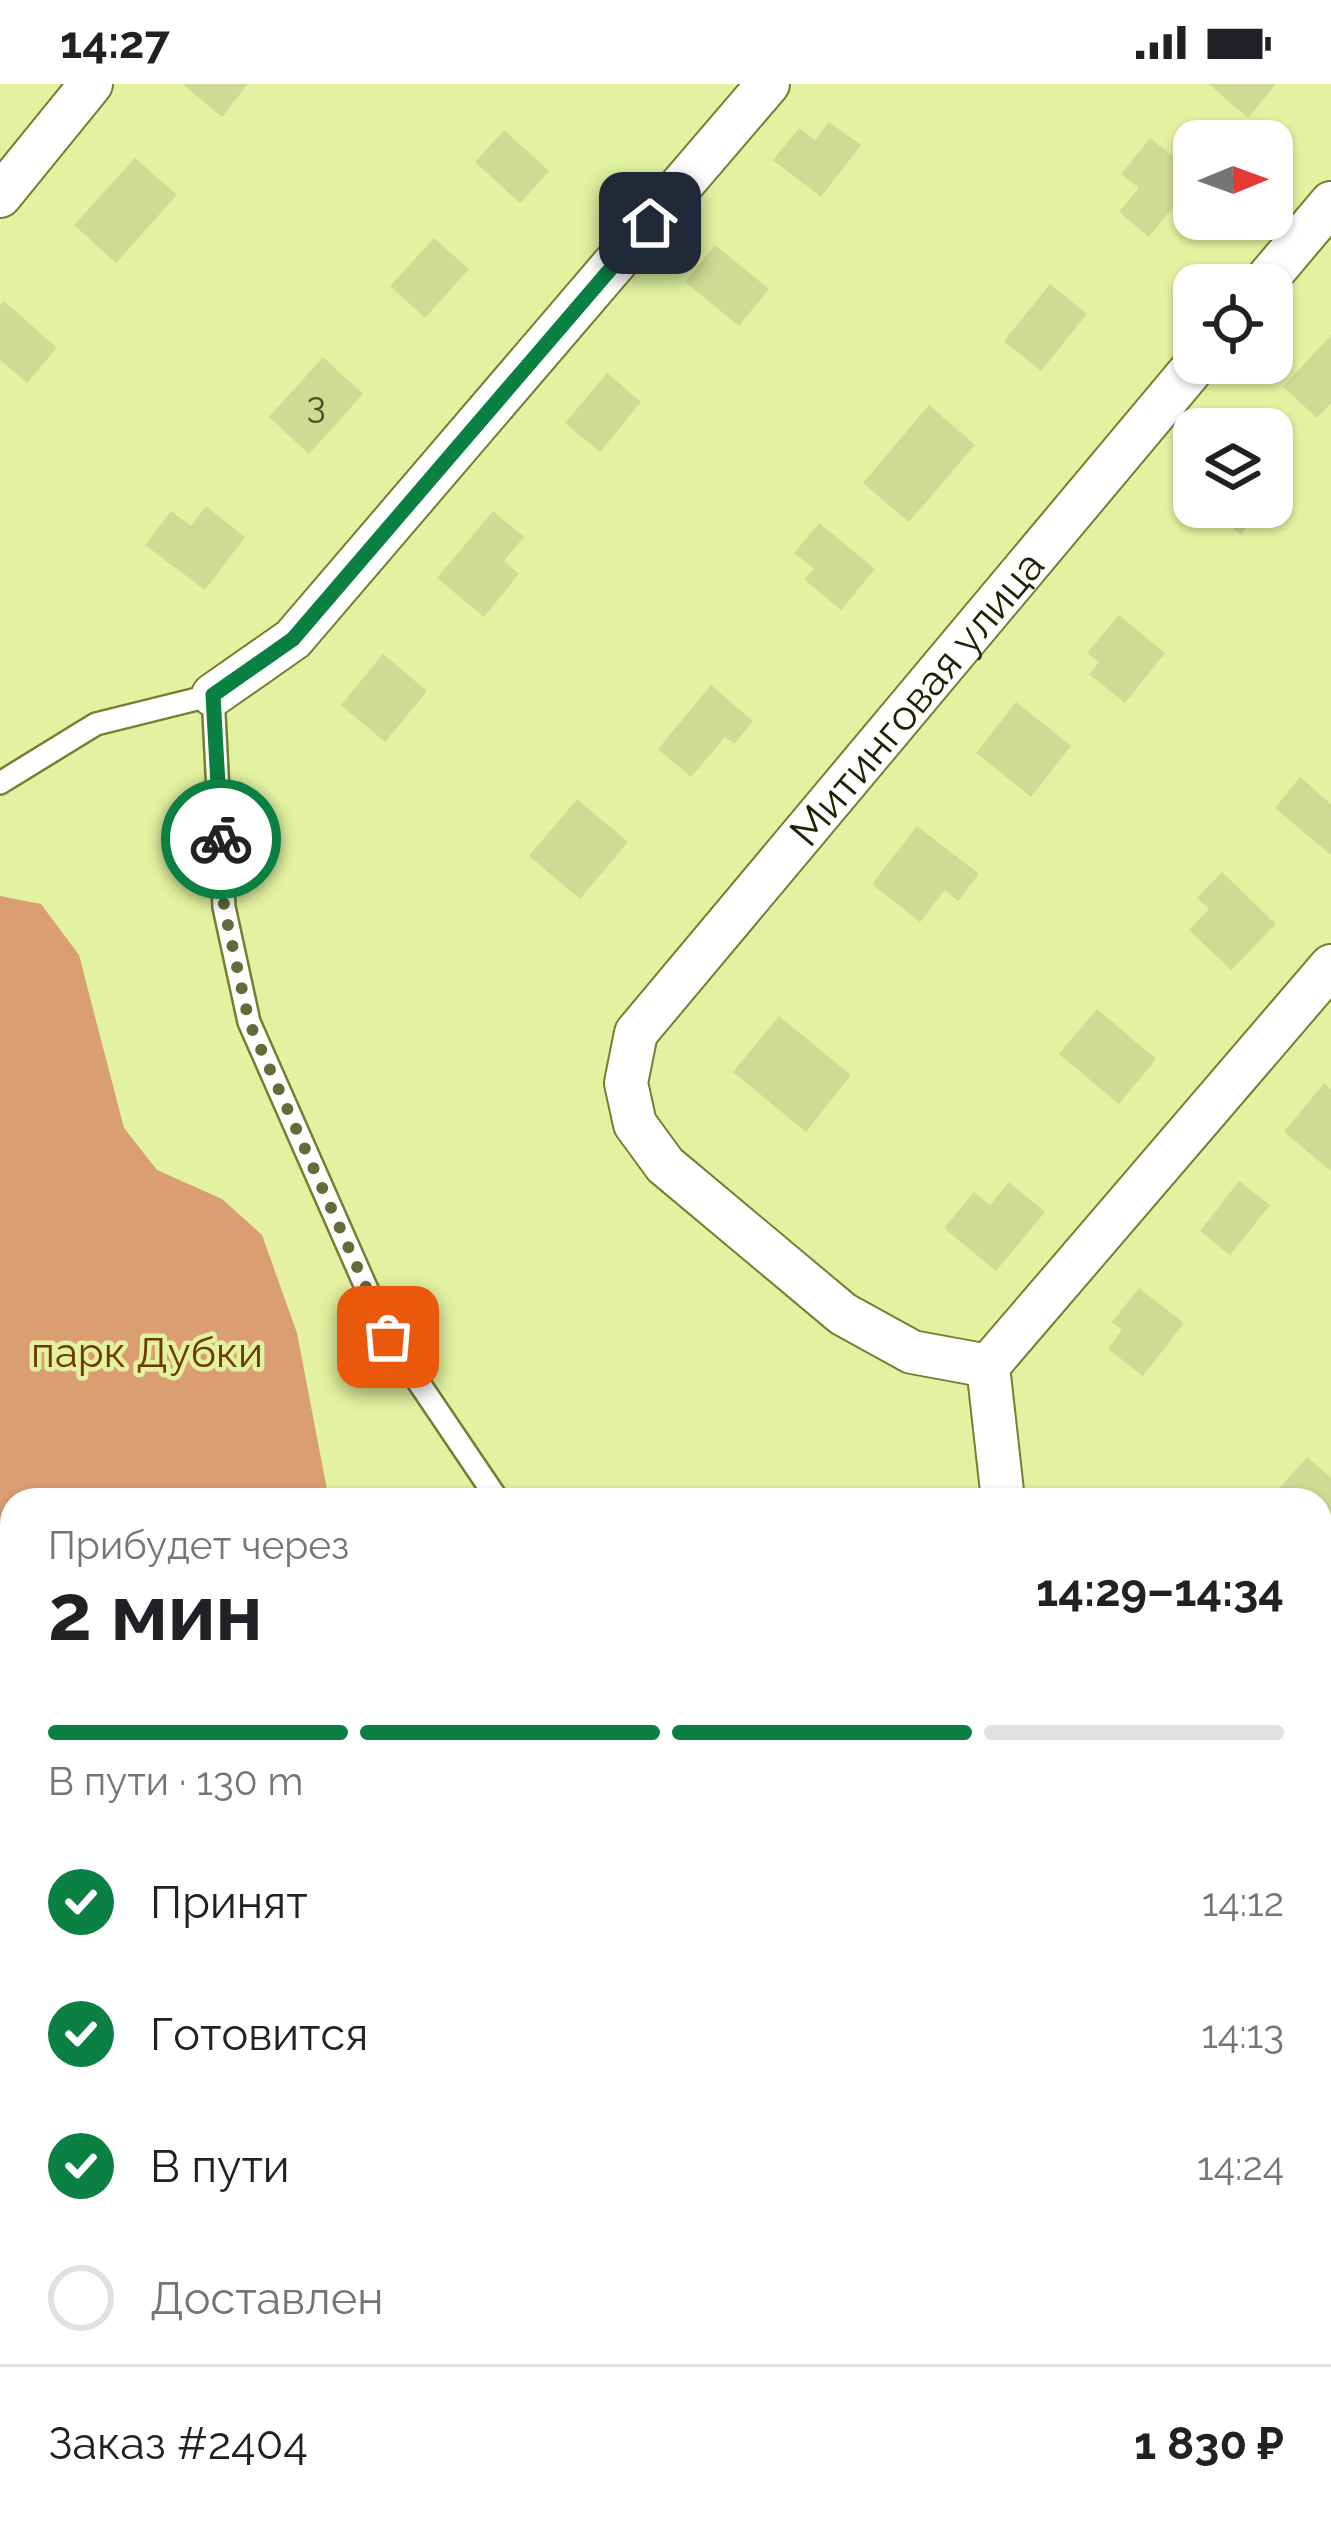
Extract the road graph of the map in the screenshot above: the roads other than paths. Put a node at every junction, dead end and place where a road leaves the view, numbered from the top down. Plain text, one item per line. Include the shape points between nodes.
1 (92, 84) edge
2 (768, 84) edge
3 (0, 196) edge
4 (1331, 203) edge
5 (1280, 264) edge
6 (1179, 384) edge
7 (213, 695) junction
8 (0, 783) edge
9 (1331, 966) edge
10 (988, 1366) junction
11 (490, 1488) edge
12 (1002, 1488) edge

1 - 3 street
2 - 7 street via 293,639
4 - 5 street
6 - 10 street, Митинговая улица via 636,1033 626,1083 635,1124 665,1165 843,1314 912,1352
7 - 8 lane via 96,724
7 - 11 lane via 224,907 249,1022 388,1337
9 - 10 street
10 - 12 street

